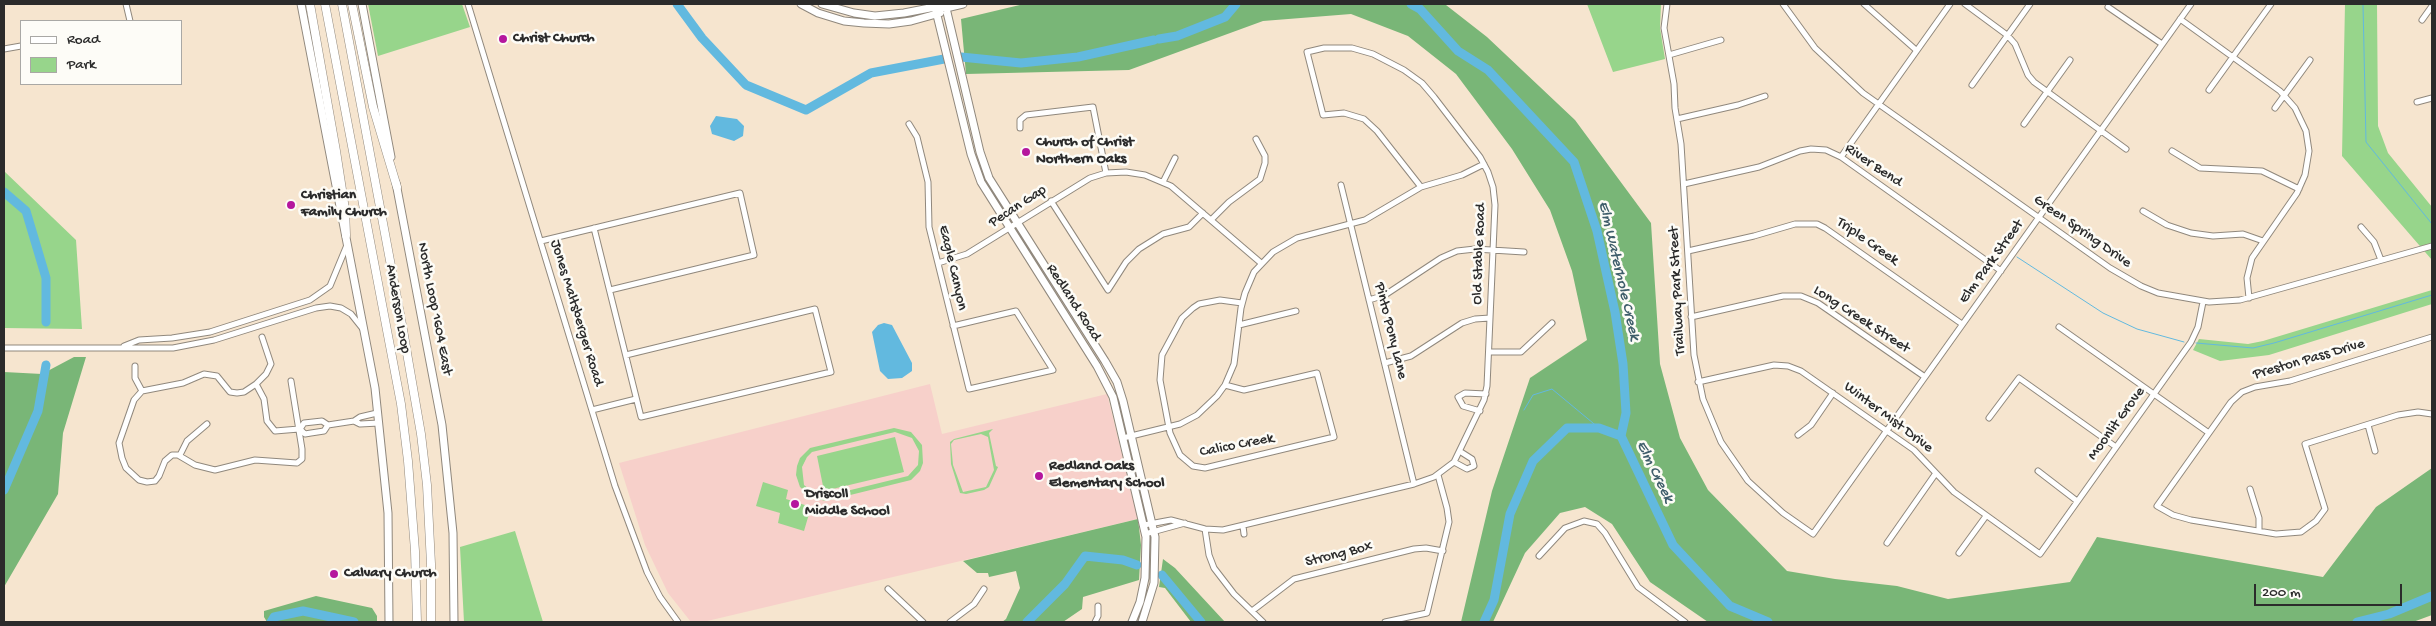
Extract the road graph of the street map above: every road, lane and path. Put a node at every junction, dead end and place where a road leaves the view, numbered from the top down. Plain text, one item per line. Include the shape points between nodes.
1 (126, 4) edge
2 (300, 4) edge
3 (310, 4) edge
4 (326, 4) edge
5 (342, 4) edge
6 (352, 4) edge
7 (362, 4) edge
8 (468, 4) edge
9 (801, 4) edge
10 (822, 4) edge
11 (962, 4) edge
12 (1667, 4) edge
13 (1783, 4) edge
14 (1864, 4) edge
15 (1950, 4) edge
16 (1965, 4) edge
17 (2030, 4) edge
18 (2191, 4) edge
19 (2271, 4) edge
20 (2432, 6) edge
21 (935, 7) junction
22 (2108, 7) dead end
23 (946, 8) junction
24 (937, 15) junction
25 (2180, 19) junction
26 (130, 20) edge
27 (2422, 20) dead end
28 (2008, 35) junction
29 (1721, 40) dead end
30 (2162, 44) junction
31 (20, 46) edge
32 (4, 49) edge
33 (1916, 50) junction
34 (1669, 55) junction
35 (2233, 57) junction
36 (2070, 60) dead end
37 (2310, 60) dead end
38 (1972, 85) dead end
39 (2210, 90) dead end
40 (2047, 92) junction
41 (1765, 96) dead end
42 (2285, 96) junction
43 (2432, 98) edge
44 (2417, 102) dead end
45 (1879, 104) junction
46 (2275, 108) dead end
47 (1677, 119) junction
48 (909, 124) dead end
49 (2024, 124) dead end
50 (1020, 128) dead end
51 (2100, 130) junction
52 (1256, 139) dead end
53 (2126, 148) dead end
54 (2172, 151) dead end
55 (1841, 157) junction
56 (1175, 158) dead end
57 (1484, 164) junction
58 (1106, 173) junction
59 (1163, 182) junction
60 (1684, 184) junction
61 (1340, 185) dead end
62 (397, 187) junction
63 (1421, 187) junction
64 (2299, 189) junction
65 (1051, 201) junction
66 (2143, 211) dead end
67 (1203, 213) junction
68 (2038, 218) junction
69 (1211, 220) junction
70 (1017, 223) junction
71 (1350, 224) junction
72 (2361, 227) dead end
73 (594, 228) junction
74 (1009, 228) junction
75 (347, 239) junction
76 (541, 241) junction
77 (2262, 241) junction
78 (2432, 246) edge
79 (1493, 250) junction
80 (1688, 250) junction
81 (1524, 252) dead end
82 (2381, 260) junction
83 (1261, 262) junction
84 (938, 263) junction
85 (2000, 271) junction
86 (610, 290) junction
87 (2249, 298) junction
88 (1369, 300) junction
89 (2203, 302) junction
90 (1242, 303) junction
91 (1296, 311) dead end
92 (1692, 317) junction
93 (1490, 318) junction
94 (1552, 323) dead end
95 (1962, 324) junction
96 (1239, 325) junction
97 (953, 326) junction
98 (2059, 327) dead end
99 (364, 331) junction
100 (262, 337) dead end
101 (2432, 337) edge
102 (124, 346) junction
103 (4, 348) edge
104 (1489, 352) junction
105 (626, 355) junction
106 (1385, 363) junction
107 (135, 366) dead end
108 (1924, 377) junction
109 (291, 381) dead end
110 (1698, 382) junction
111 (256, 384) junction
112 (1225, 385) junction
113 (142, 391) junction
114 (1833, 393) junction
115 (1120, 394) junction
116 (1486, 394) junction
117 (2154, 394) junction
118 (1113, 397) junction
119 (636, 399) junction
120 (592, 410) junction
121 (1480, 411) junction
122 (378, 413) junction
123 (2432, 414) edge
124 (1989, 418) dead end
125 (354, 421) junction
126 (309, 422) junction
127 (379, 423) junction
128 (207, 424) dead end
129 (328, 425) junction
130 (2368, 426) junction
131 (1170, 427) junction
132 (299, 430) junction
133 (1886, 431) junction
134 (310, 433) junction
135 (2209, 433) junction
136 (1798, 435) dead end
137 (1132, 436) junction
138 (1123, 438) junction
139 (2116, 447) junction
140 (2375, 451) dead end
141 (1461, 452) junction
142 (180, 455) junction
143 (1454, 462) junction
144 (2038, 471) dead end
145 (1936, 473) junction
146 (1438, 475) junction
147 (1414, 484) junction
148 (2250, 489) dead end
149 (2077, 501) junction
150 (1986, 516) junction
151 (1152, 523) junction
152 (1185, 524) junction
153 (1144, 525) junction
154 (1242, 526) junction
155 (1204, 529) junction
156 (2259, 531) junction
157 (1154, 532) junction
158 (1146, 534) junction
159 (1244, 534) dead end
160 (1813, 534) joint
161 (1887, 542) dead end
162 (1443, 551) junction
163 (1959, 553) dead end
164 (2040, 554) joint
165 (1539, 556) dead end
166 (888, 589) dead end
167 (984, 589) dead end
168 (1098, 606) dead end
169 (1252, 611) junction
170 (1420, 614) junction
171 (389, 622) edge
172 (417, 622) edge
173 (431, 622) edge
174 (454, 622) edge
175 (678, 622) edge
176 (923, 622) edge
177 (950, 622) edge
178 (1095, 622) edge
179 (1132, 622) edge
180 (1142, 622) edge
181 (1263, 622) edge
182 (1385, 622) edge
183 (1422, 622) edge
184 (1685, 622) edge

1 - 26 street
2 - 75 main road
3 - 75 highway via 336,151
4 - 172 highway, Anderson Loop via 401,404 415,550
5 - 173 highway, Anderson Loop via 421,434 431,554
6 - 62 highway via 374,107
7 - 62 main road, North Loop 1604 East
8 - 76 street, Jones Maltsberger Road
9 - 24 main road via 835,18 864,23 889,24
10 - 21 main road via 876,16
11 - 23 main road
12 - 34 street, Trailway Park Street via 1663,23
13 - 45 street, Green Spring Drive via 1815,48 1838,72
14 - 33 street
15 - 33 street
16 - 28 street
17 - 28 street
18 - 25 street, Elm Park Street
19 - 35 street
20 - 27 street
21 - 23 main road
21 - 24 main road, Redland Road
22 - 30 street
23 - 24 main road
23 - 70 main road, Redland Road via 983,162 989,178
24 - 74 main road, Redland Road via 974,164
25 - 30 street, Elm Park Street
25 - 35 street
28 - 38 street
28 - 40 street via 2016,44 2028,74
29 - 34 street
30 - 51 street, Elm Park Street
31 - 32 street
33 - 45 street
34 - 47 street, Trailway Park Street
35 - 39 street
35 - 42 street
36 - 40 street
37 - 42 street
40 - 49 street
40 - 51 street
41 - 47 street
42 - 46 street
42 - 64 street via 2301,117 2308,139 2307,167
43 - 44 street
45 - 55 street
45 - 68 street, Green Spring Drive
47 - 60 street, Trailway Park Street
48 - 84 street, Eagle Canyon via 917,137 928,182 928,221
50 - 58 street via 1020,120 1026,115 1094,107
51 - 53 street
51 - 68 street, Elm Park Street
52 - 69 street via 1266,163 1260,179
54 - 64 street via 2200,168 2262,171
55 - 60 street, River Bend via 1826,150 1811,149 1759,167
55 - 85 street, River Bend
56 - 59 street
57 - 63 street via 1455,178
57 - 63 street, Old Stable Road via 1422,83 1395,64 1352,48 1307,52 1323,115 1344,112 1364,119 1377,130
57 - 79 street, Old Stable Road via 1495,197
58 - 59 street, Pecan Gap via 1136,172
58 - 65 street, Pecan Gap via 1075,185
59 - 67 street, Pecan Gap via 1180,192
60 - 80 street, Trailway Park Street
61 - 71 street, Pinto Pony Lane
62 - 174 main road, North Loop 1604 East via 442,425 452,533
63 - 71 street via 1370,218
64 - 77 street
65 - 67 street via 1108,290 1139,248 1163,234 1189,227
65 - 70 street, Pecan Gap
66 - 77 street via 2191,233 2212,236 2243,234
67 - 69 street, Pecan Gap
68 - 85 street, Elm Park Street
68 - 89 street, Green Spring Drive via 2141,286 2175,298
69 - 83 street, Pecan Gap
70 - 74 street, Pecan Gap
70 - 115 main road, Redland Road via 1105,361
71 - 83 street via 1297,238 1280,246
71 - 88 street, Pinto Pony Lane
72 - 82 street via 2374,242
73 - 76 street
73 - 86 street
73 - 86 street via 740,193 754,255
74 - 84 street, Pecan Gap via 967,254
74 - 118 main road, Redland Road via 1097,366
75 - 99 main road
75 - 102 street via 330,286 310,300 210,332 139,340
76 - 120 street, Jones Maltsberger Road
77 - 87 street via 2248,268
78 - 82 street, Green Spring Drive
79 - 81 street
79 - 88 street via 1469,249 1452,253 1385,295
79 - 93 street, Old Stable Road
80 - 92 street, Trailway Park Street
80 - 95 street, Triple Creek via 1795,224 1817,224
82 - 87 street, Green Spring Drive
83 - 90 street
84 - 97 street, Eagle Canyon
85 - 95 street, Elm Park Street
86 - 105 street
87 - 89 street, Green Spring Drive
88 - 106 street, Pinto Pony Lane
89 - 117 street, Moonlit Grove via 2191,342
90 - 96 street
90 - 131 street, Calico Creek via 1206,302 1182,318 1159,363
91 - 96 street
92 - 108 street, Long Creek Street via 1783,296 1802,296 1818,303
92 - 110 street, Trailway Park Street
93 - 104 street, Old Stable Road
93 - 106 street via 1475,318 1462,323 1410,356
94 - 104 street via 1521,352
95 - 108 street, Elm Park Street
96 - 112 street via 1234,364
97 - 97 street, Eagle Canyon via 968,389 1053,370 1016,311
98 - 117 street
99 - 102 street via 351,314 330,306 214,340 160,349 139,350
99 - 122 main road
100 - 111 street via 271,364
101 - 135 street, Preston Pass Drive via 2290,381 2245,391 2231,402
102 - 103 street
104 - 116 street, Old Stable Road
105 - 119 street
105 - 119 street via 815,309 831,372 641,417
106 - 147 street, Pinto Pony Lane
107 - 113 street via 135,378
108 - 133 street, Elm Park Street
109 - 132 street
110 - 114 street, Winter Mist Drive via 1784,365 1801,370
110 - 160 street, Trailway Park Street via 1711,421 1734,462 1765,498
111 - 113 street via 244,392 230,392 217,376 204,374
111 - 132 street via 264,399 271,428 281,432
112 - 131 street via 1197,415
112 - 131 street, Calico Creek via 1244,390 1318,373 1334,437 1205,468 1193,466 1180,455
113 - 142 street via 134,400 119,443 126,468 139,480 155,481 165,461 172,455
114 - 133 street, Winter Mist Drive
114 - 136 street via 1811,425
115 - 118 street
115 - 137 main road, Redland Road
116 - 121 street, Old Stable Road
116 - 121 street via 1465,393 1458,397 1463,406
117 - 135 street
117 - 139 street, Moonlit Grove
118 - 138 main road, Redland Road
119 - 120 street
120 - 175 street, Jones Maltsberger Road via 640,556 660,597
121 - 141 street, Old Stable Road
122 - 125 street
122 - 127 main road
123 - 130 street via 2411,413
124 - 139 street via 2019,378
125 - 127 street via 360,424
125 - 129 street
126 - 129 street via 322,421
126 - 132 street
126 - 134 street
127 - 171 main road via 388,513
128 - 142 street via 187,441
129 - 134 street via 324,431
130 - 140 street
130 - 156 street via 2305,444 2325,509 2318,519 2293,534
131 - 137 street
132 - 134 street
132 - 142 street via 302,459 297,463 255,460 215,470
133 - 145 street, Winter Mist Drive via 1914,450
133 - 160 street, Elm Park Street
135 - 156 street, Preston Pass Drive via 2157,506 2178,517
137 - 138 street
137 - 151 main road, Redland Road
138 - 153 main road, Redland Road
139 - 149 street, Moonlit Grove
141 - 143 street, Old Stable Road
141 - 143 street via 1472,459 1474,466 1467,469
143 - 146 street, Old Stable Road
144 - 149 street
145 - 150 street, Winter Mist Drive via 1954,492
145 - 161 street
146 - 147 street, Old Stable Road
146 - 162 street via 1449,517
147 - 154 street, Old Stable Road
148 - 156 street via 2259,518
149 - 164 street, Moonlit Grove
150 - 163 street
150 - 164 street, Winter Mist Drive
151 - 152 street, Old Stable Road via 1171,520
151 - 153 street, Old Stable Road
151 - 157 main road, Redland Road
152 - 155 street, Old Stable Road
152 - 157 street, Old Stable Road
153 - 158 main road, Redland Road
154 - 155 street, Old Stable Road
154 - 159 street
155 - 169 street via 1214,568
157 - 158 street, Old Stable Road
157 - 180 main road, Redland Road via 1154,583
158 - 179 main road, Redland Road via 1145,578
162 - 169 street, Strong Box via 1414,549 1294,579
162 - 170 street via 1427,613
165 - 184 street via 1565,528 1584,521 1597,524 1638,587
166 - 176 street
167 - 177 street via 974,604
168 - 178 street
169 - 181 street
170 - 182 street
170 - 183 street

